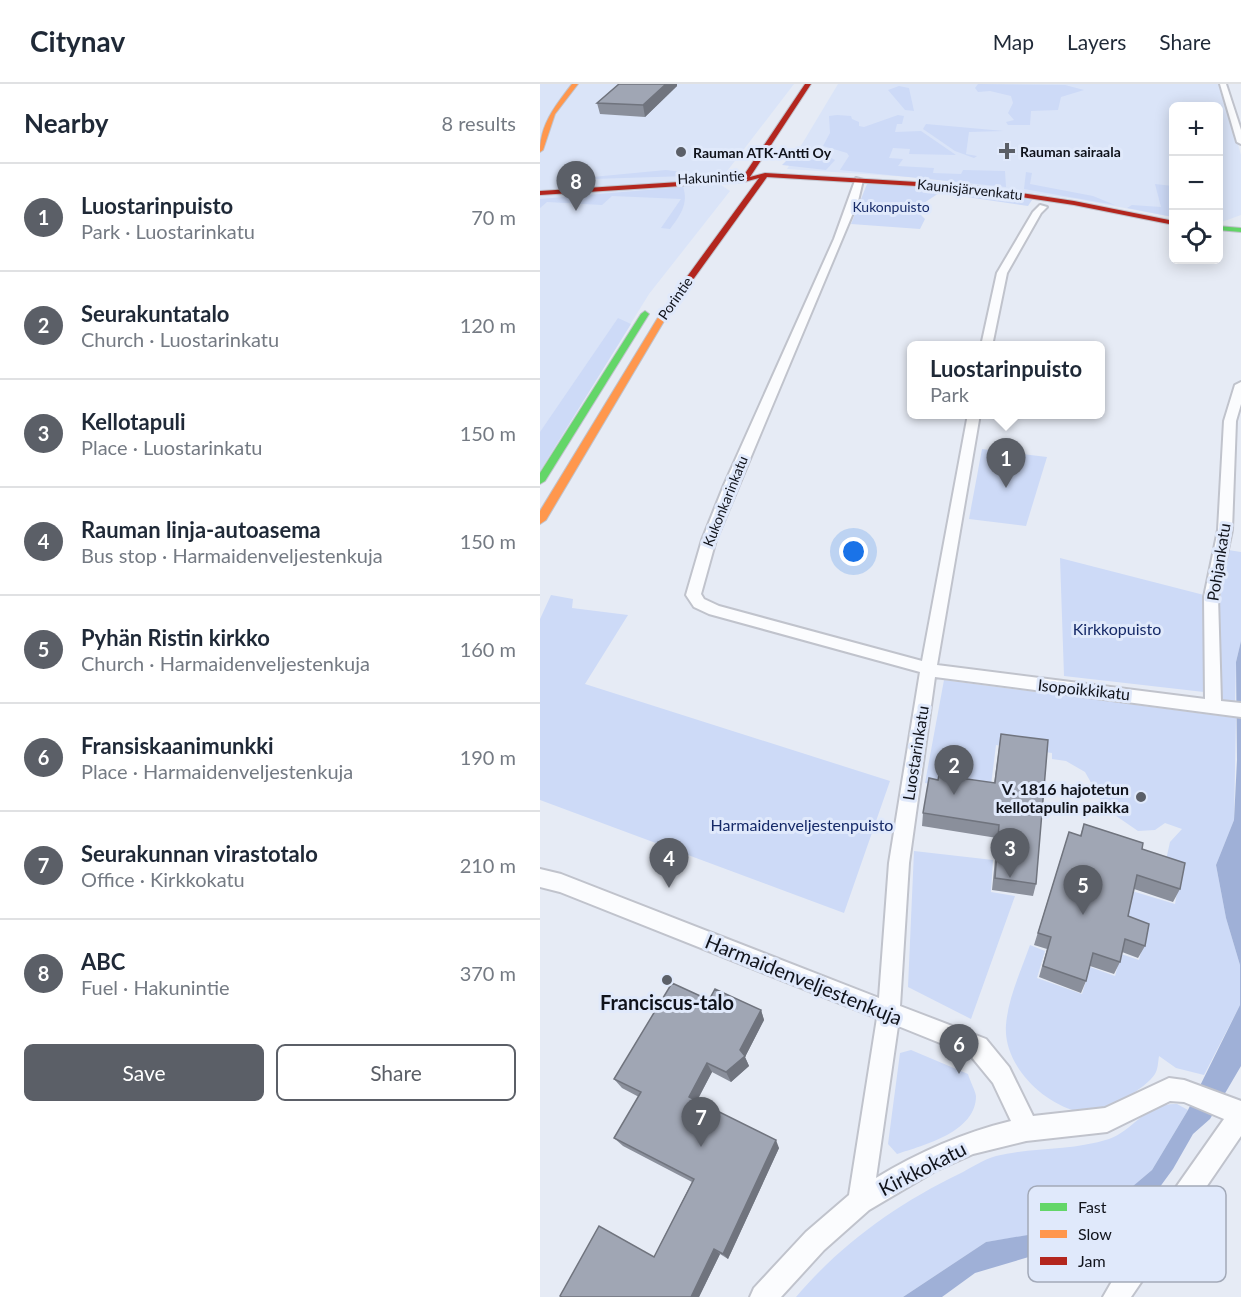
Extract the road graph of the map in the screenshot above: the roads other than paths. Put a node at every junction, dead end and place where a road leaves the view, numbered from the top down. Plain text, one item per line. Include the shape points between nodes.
1 (575, 84) edge
2 (808, 84) edge
3 (824, 84) edge
4 (1223, 84) edge
5 (787, 141) dead end
6 (1241, 142) edge
7 (540, 150) edge
8 (769, 169) junction
9 (749, 170) junction
10 (859, 180) junction
11 (684, 181) junction
12 (540, 187) edge
13 (540, 193) edge
14 (730, 199) dead end
15 (1043, 207) dead end
16 (1169, 222) edge
17 (1223, 228) edge
18 (1241, 230) edge
19 (654, 298) dead end
20 (987, 341) edge
21 (1241, 385) edge
22 (973, 419) edge
23 (540, 481) edge
24 (540, 520) edge
25 (928, 669) junction
26 (1214, 705) junction
27 (1237, 709) edge
28 (540, 878) edge
29 (889, 1013) junction
30 (1237, 1112) edge
31 (1026, 1129) junction
32 (1193, 1186) edge
33 (860, 1200) junction
34 (1125, 1282) edge
35 (763, 1297) edge
36 (1116, 1297) edge

1 - 7 main road via 552,109
2 - 9 main road
3 - 5 main road
4 - 6 street via 1231,95
8 - 9 main road, Hakunintie
8 - 10 main road, Kaunisjärvenkatu
8 - 24 main road, Porintie via 667,309
9 - 11 main road, Hakunintie via 715,179
9 - 14 main road
10 - 16 main road, Kaunisjärvenkatu via 976,188
10 - 25 street, Kukonkarinkatu via 839,239 730,485 693,595 699,603 714,610
11 - 12 main road, Hakunintie
11 - 13 main road, Hakunintie
15 - 20 street via 1002,273
17 - 18 main road
19 - 23 main road, Porintie
21 - 26 street, Pohjankatu via 1230,421 1225,530 1211,597
22 - 25 street, Luostarinkatu
25 - 26 street, Isopoikkikatu
25 - 29 street, Luostarinkatu via 899,863
26 - 27 street, Isopoikkikatu
28 - 29 street, Harmaidenveljestenkuja via 572,887
29 - 31 street, Harmaidenveljestenkuja via 978,1047 1005,1077
29 - 33 street, Luostarinkatu
30 - 31 street, Kirkkokatu via 1169,1089 1107,1120
30 - 32 street via 1226,1141
31 - 33 street, Kirkkokatu via 972,1142
33 - 35 street, Kirkkokatu
34 - 36 street

